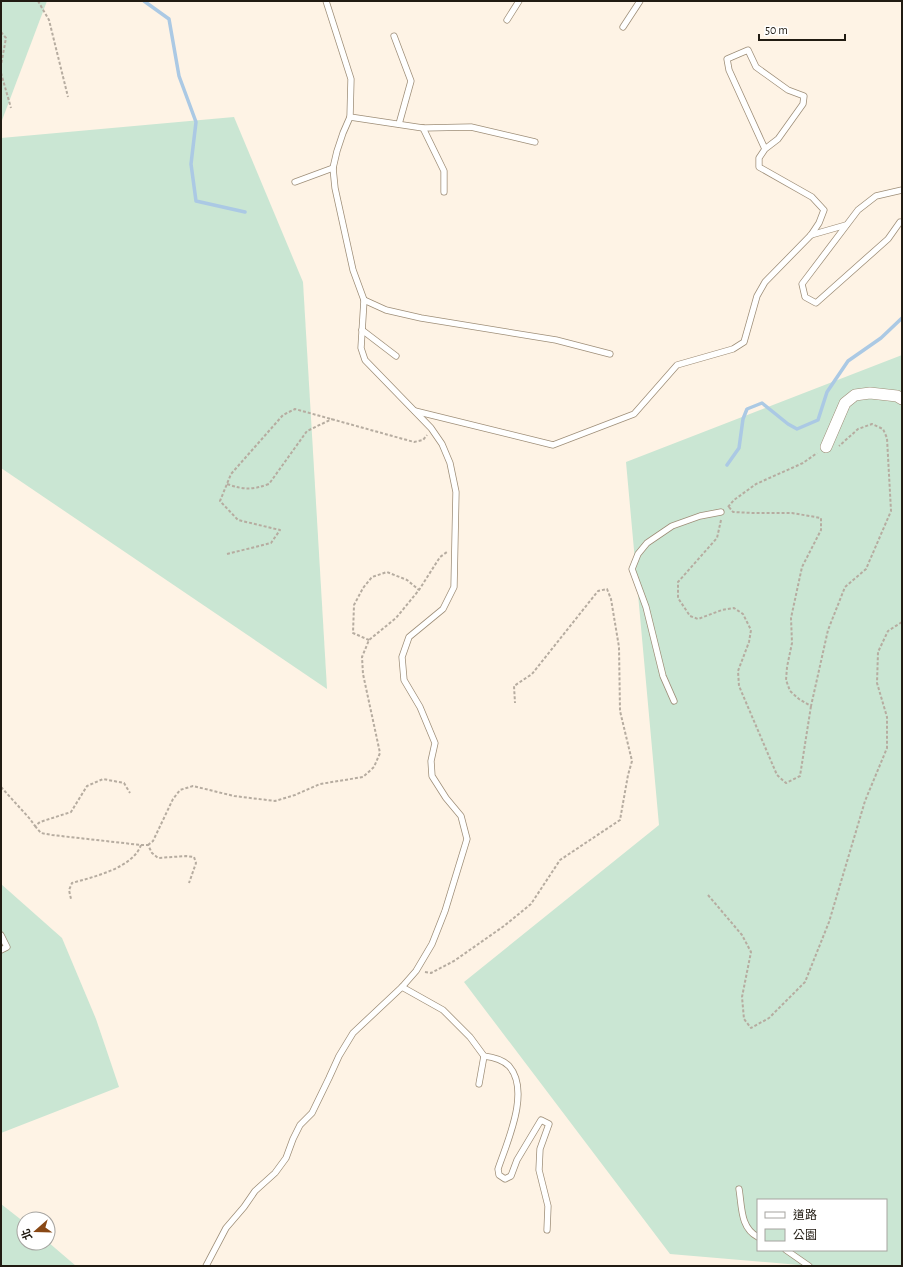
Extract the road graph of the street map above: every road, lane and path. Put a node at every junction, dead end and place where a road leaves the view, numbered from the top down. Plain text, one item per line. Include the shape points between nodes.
1 (38, 1) edge
2 (326, 1) edge
3 (519, 1) edge
4 (640, 1) edge
5 (507, 20) dead end
6 (623, 27) dead end
7 (1, 32) edge
8 (394, 36) dead end
9 (1, 65) edge
10 (1, 73) edge
11 (68, 97) dead end
12 (12, 108) dead end
13 (350, 117) junction
14 (399, 124) junction
15 (423, 128) junction
16 (535, 142) dead end
17 (764, 149) junction
18 (333, 168) junction
19 (295, 182) dead end
20 (902, 190) edge
21 (444, 192) dead end
22 (902, 222) edge
23 (846, 225) junction
24 (811, 235) junction
25 (364, 300) junction
26 (362, 330) junction
27 (610, 354) dead end
28 (396, 356) dead end
29 (902, 399) edge
30 (414, 410) junction
31 (332, 419) junction
32 (431, 428) junction
33 (826, 447) junction
34 (227, 484) junction
35 (729, 507) junction
36 (721, 512) junction
37 (455, 547) junction
38 (227, 554) dead end
39 (419, 590) junction
40 (902, 622) edge
41 (369, 640) junction
42 (674, 701) dead end
43 (515, 703) dead end
44 (811, 706) junction
45 (1, 787) edge
46 (130, 793) dead end
47 (35, 826) junction
48 (141, 845) junction
49 (148, 845) junction
50 (190, 884) dead end
51 (708, 895) dead end
52 (71, 899) dead end
53 (1, 935) edge
54 (1, 950) edge
55 (416, 971) junction
56 (402, 987) junction
57 (484, 1056) junction
58 (479, 1084) dead end
59 (739, 1189) dead end
60 (547, 1230) dead end
61 (757, 1236) edge
62 (787, 1251) edge
63 (206, 1266) edge
64 (809, 1266) edge

1 - 11 path via 49,20
2 - 13 lane via 351,79
3 - 5 lane
4 - 6 lane
7 - 9 path via 6,38
8 - 14 lane via 411,81
10 - 12 path
13 - 14 lane
13 - 18 lane
14 - 15 lane
15 - 16 lane via 471,127
15 - 21 lane via 444,171
17 - 17 lane via 778,139 804,104 804,96 788,90 756,67 748,50 727,58 729,70
17 - 24 lane via 759,158 759,167 812,197 824,210
18 - 19 lane
18 - 25 lane via 353,270
20 - 23 lane via 876,196 858,210
22 - 23 lane via 888,239 816,303 805,297 802,284
23 - 24 lane
24 - 30 lane via 765,282 757,296 744,342 733,349 677,365 634,414 553,445
25 - 26 lane
25 - 27 lane via 386,310 421,318 556,340
26 - 28 lane
26 - 30 lane via 361,348 365,360
29 - 33 street via 897,396 870,393 855,395 845,403
30 - 32 lane
31 - 32 path via 414,442 423,440
31 - 34 path via 307,430 269,484 241,489
31 - 34 path via 296,409 283,415 231,474
32 - 37 lane via 442,444 450,463 456,492
33 - 35 path via 803,463 756,484 734,500
33 - 44 path via 838,448 858,429 872,424 884,429 887,438 892,511 866,569 845,587 828,630
34 - 38 path via 220,501 238,520 280,530 271,543
35 - 36 path
35 - 44 path via 733,512 792,513 821,518 821,530 802,567 794,604 791,618 792,643 786,680 790,691
36 - 42 lane via 672,526 646,543 632,569 646,607 663,676
36 - 44 path via 717,538 678,582 678,598 690,616 698,619 734,608 743,614 751,630 738,671 739,686 777,775 786,782 800,776
37 - 39 path via 440,557
37 - 55 lane via 454,588 443,609 409,637 402,657 404,680 420,707 435,743 431,761 432,776 461,816 467,839 445,911 432,944
39 - 41 path via 396,618
39 - 41 path via 407,580 387,572 372,577 354,605 353,633
40 - 51 path via 888,631 878,652 877,683 887,718 887,748 866,801 829,922 805,982 769,1018 751,1028 744,1020 742,997 751,952 742,936
41 - 49 path via 362,657 380,753 374,767 363,777 320,784 275,801 234,796 193,786 180,790 153,841
43 - 55 path via 514,686 532,674 598,591 607,589 619,647 620,711 632,761 620,820 560,860 531,904 504,926 454,961 431,973
45 - 47 path
46 - 47 path via 124,783 103,779 88,786 71,812
47 - 48 path via 41,832 52,835
48 - 49 path
48 - 52 path via 139,852 118,867 72,883 69,890
49 - 50 path via 158,858 194,857 196,863
53 - 54 lane via 7,947
55 - 56 lane
56 - 57 lane via 443,1010
56 - 63 lane via 353,1033 312,1113 300,1126 293,1139 286,1158 275,1173 255,1191 226,1228
57 - 58 lane
57 - 60 lane via 494,1057 508,1065 519,1088 515,1123 498,1169 499,1174 505,1179 511,1176 517,1160 541,1120 549,1124 540,1149 539,1170 548,1206
59 - 61 lane via 744,1222 752,1234
62 - 64 lane

